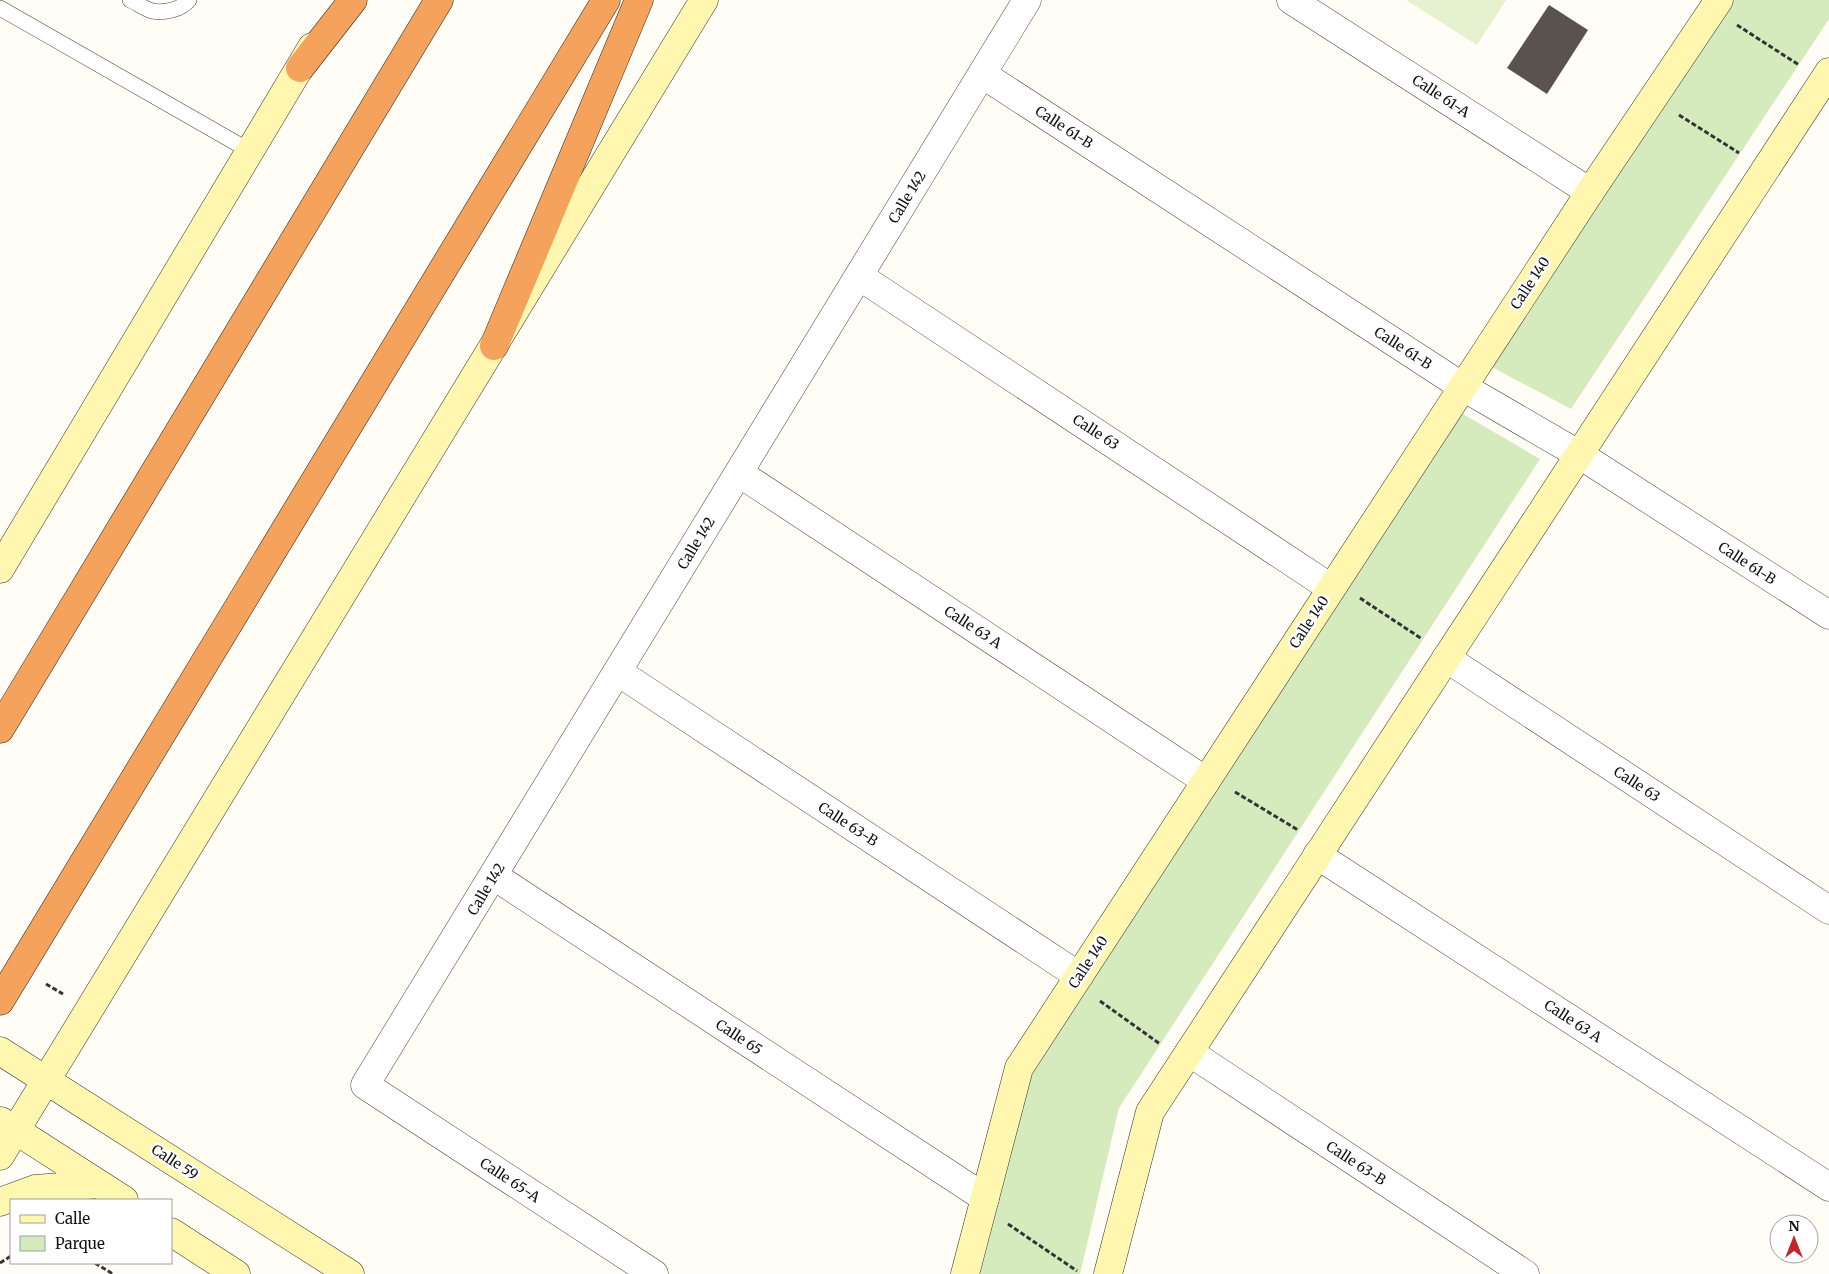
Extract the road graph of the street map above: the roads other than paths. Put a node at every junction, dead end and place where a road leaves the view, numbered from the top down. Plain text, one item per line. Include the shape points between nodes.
1 (130, 0) edge
2 (188, 0) edge
3 (339, 0) edge
4 (353, 0) edge
5 (439, 0) edge
6 (606, 0) edge
7 (639, 0) edge
8 (704, 0) edge
9 (1027, 0) edge
10 (1718, 0) edge
11 (1302, 3) edge
12 (0, 8) edge
13 (300, 68) junction
14 (1829, 72) edge
15 (982, 74) junction
16 (250, 151) junction
17 (1590, 192) junction
18 (860, 276) junction
19 (494, 346) junction
20 (1463, 387) junction
21 (1580, 455) junction
22 (739, 472) junction
23 (0, 569) edge
24 (1332, 588) junction
25 (1829, 615) edge
26 (1438, 651) junction
27 (618, 672) junction
28 (0, 729) edge
29 (1206, 781) junction
30 (1312, 845) junction
31 (494, 876) junction
32 (1829, 910) edge
33 (1079, 976) junction
34 (0, 1001) edge
35 (1177, 1050) junction
36 (0, 1051) edge
37 (47, 1080) junction
38 (365, 1085) joint
39 (8, 1125) edge
40 (0, 1156) edge
41 (99, 1184) junction
42 (1829, 1187) edge
43 (985, 1198) junction
44 (122, 1199) edge
45 (0, 1202) edge
46 (172, 1233) edge
47 (236, 1274) edge
48 (350, 1274) edge
49 (654, 1274) edge
50 (965, 1274) edge
51 (1108, 1274) edge
52 (1524, 1274) edge

1 - 2 lane via 151,11 170,11
3 - 13 street
4 - 13 highway
5 - 28 highway
6 - 34 highway
7 - 19 highway
8 - 19 street
9 - 15 street, Calle 142
10 - 17 street, Calle 140
11 - 17 street, Calle 61-A
12 - 16 lane
13 - 16 street
14 - 21 street
15 - 18 street, Calle 142
15 - 20 street, Calle 61-B
16 - 23 street
17 - 20 street, Calle 140
18 - 22 street, Calle 142
18 - 24 street, Calle 63
19 - 37 street
20 - 21 street, Calle 61-B
20 - 24 street, Calle 140
21 - 25 street, Calle 61-B
21 - 26 street
22 - 27 street, Calle 142
22 - 29 street, Calle 63 A
24 - 29 street, Calle 140
26 - 30 street
26 - 32 street, Calle 63
27 - 31 street, Calle 142
27 - 33 street, Calle 63-B
29 - 33 street, Calle 140
30 - 35 street
30 - 42 street, Calle 63 A
31 - 38 street, Calle 142
31 - 43 street, Calle 65
33 - 43 street, Calle 140 via 1019,1068
35 - 51 street via 1150,1112
35 - 52 street, Calle 63-B
36 - 37 street, Calle 59
37 - 39 street
37 - 48 street, Calle 59
38 - 49 street, Calle 65-A
39 - 40 street
39 - 41 street
41 - 44 street
41 - 45 street via 35,1189
43 - 50 street, Calle 140
46 - 47 street

